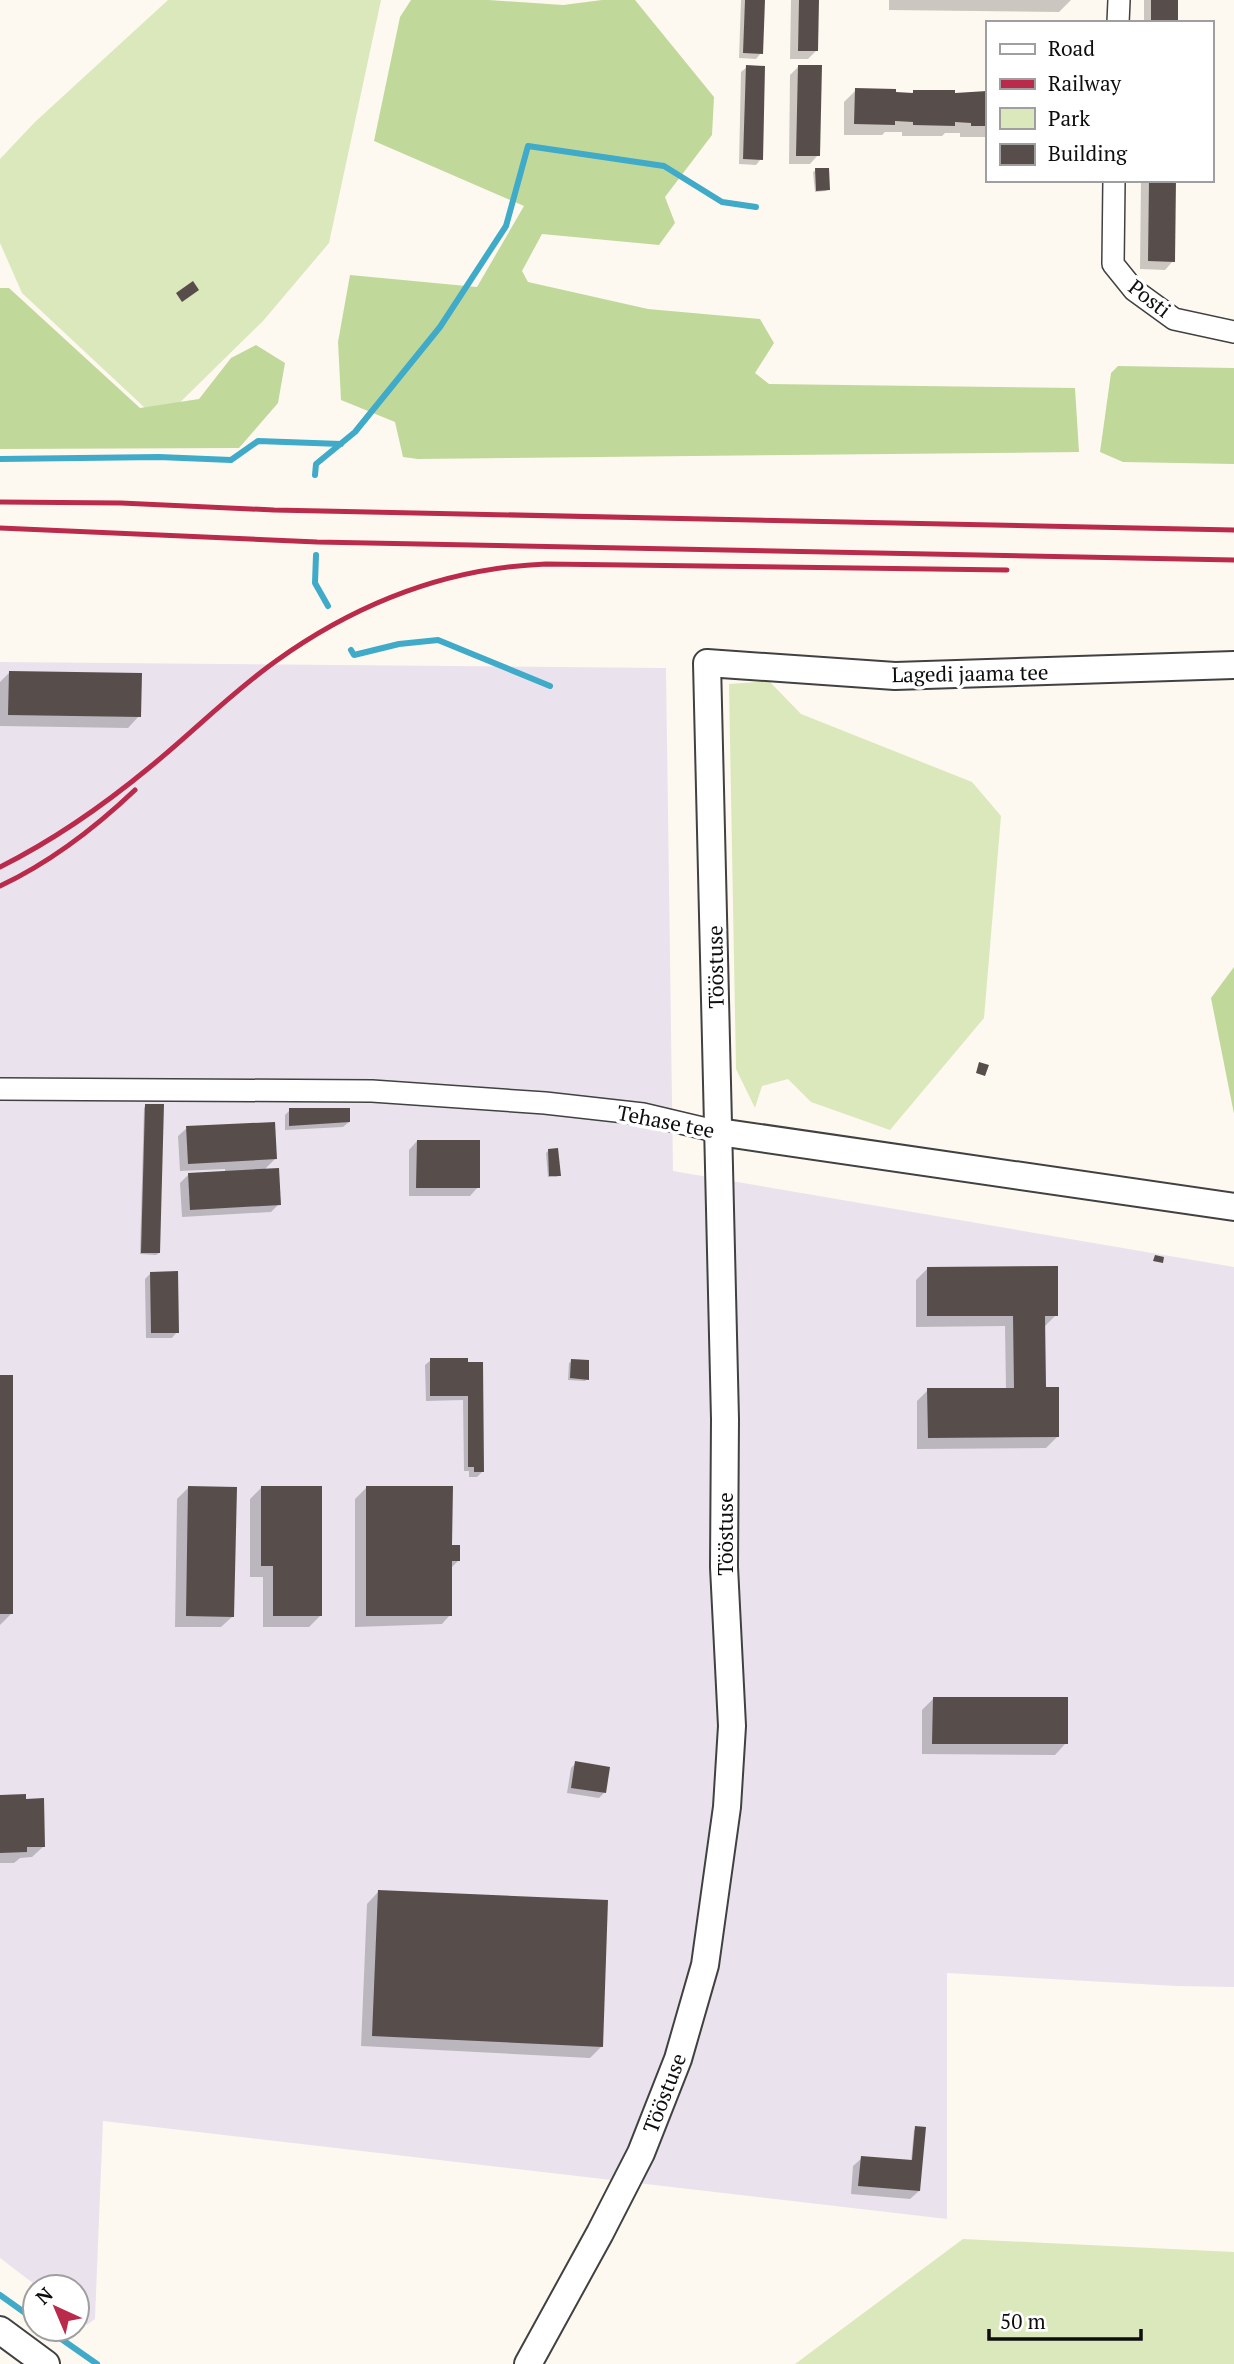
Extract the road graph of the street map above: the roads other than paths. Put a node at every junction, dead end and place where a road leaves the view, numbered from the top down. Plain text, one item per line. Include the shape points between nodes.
1 (1119, 0) edge
2 (1118, 21) edge
3 (1114, 182) edge
4 (1234, 332) edge
5 (707, 663) joint
6 (1234, 665) edge
7 (0, 1089) edge
8 (719, 1132) junction
9 (1234, 1207) edge
10 (0, 2330) edge
11 (46, 2364) edge
12 (528, 2364) edge

1 - 2 street
3 - 4 street, Posti via 1113,264 1134,290 1174,319
5 - 6 street, Lagedi jaama tee via 895,676
5 - 8 street, Tööstuse
7 - 8 street, Tehase tee via 372,1091 643,1114
8 - 9 street, Tehase tee
8 - 12 street, Tööstuse via 724,1567 732,1726 727,1807 705,1965 678,2059 641,2153
10 - 11 street

